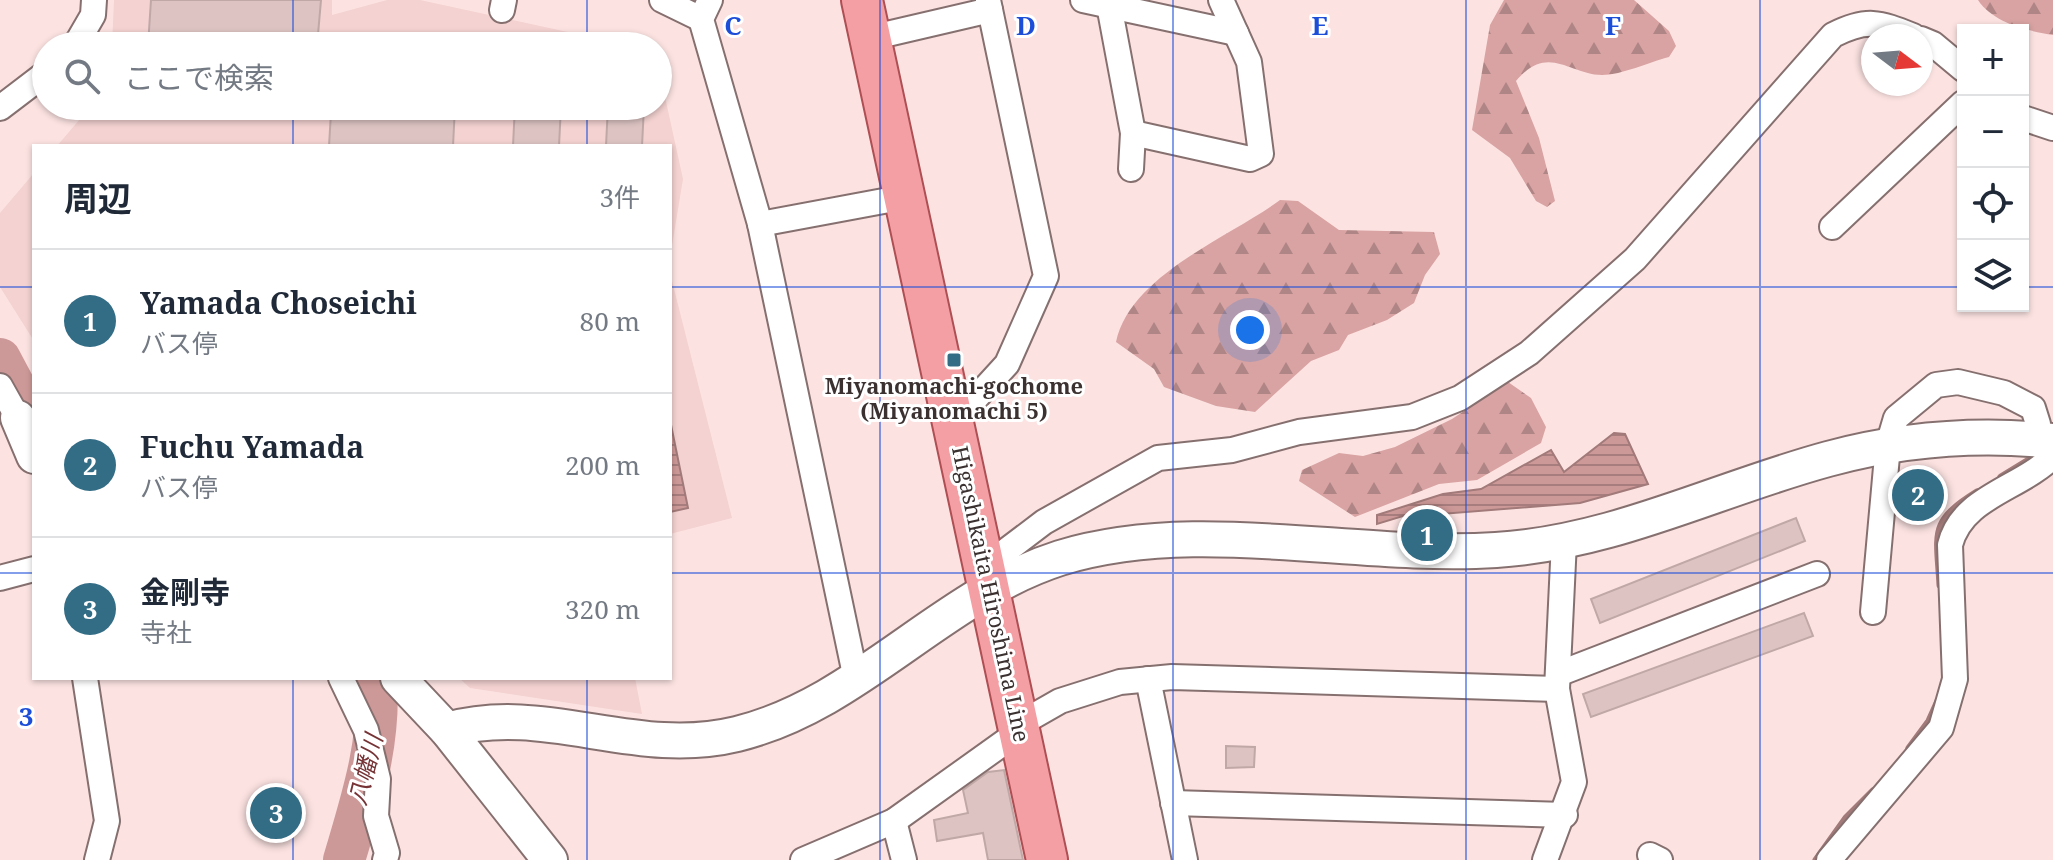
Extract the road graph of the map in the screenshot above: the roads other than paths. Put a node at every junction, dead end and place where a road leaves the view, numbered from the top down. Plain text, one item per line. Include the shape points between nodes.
1 (94, 0) edge
2 (662, 0) edge
3 (862, 0) edge
4 (1083, 0) edge
5 (1221, 0) edge
6 (989, 5) edge
7 (1109, 5) junction
8 (706, 9) edge
9 (1863, 11) edge
10 (1885, 24) edge
11 (83, 32) edge
12 (1236, 33) junction
13 (870, 38) junction
14 (1933, 44) edge
15 (1957, 64) edge
16 (32, 84) edge
17 (0, 108) edge
18 (1957, 109) edge
19 (2029, 120) edge
20 (2053, 128) edge
21 (1133, 133) junction
22 (1131, 169) dead end
23 (905, 197) junction
24 (760, 224) junction
25 (1832, 227) dead end
26 (0, 386) edge
27 (18, 418) joint
28 (954, 422) junction
29 (1888, 445) junction
30 (2047, 446) edge
31 (32, 451) edge
32 (1564, 541) junction
33 (32, 570) edge
34 (1817, 574) dead end
35 (0, 578) edge
36 (989, 588) junction
37 (1873, 612) dead end
38 (856, 679) junction
39 (1148, 679) junction
40 (85, 680) edge
41 (342, 680) edge
42 (400, 680) edge
43 (1558, 681) junction
44 (447, 730) junction
45 (1019, 730) junction
46 (1173, 803) junction
47 (1565, 815) junction
48 (894, 821) junction
49 (97, 860) edge
50 (385, 860) edge
51 (550, 860) edge
52 (803, 860) edge
53 (904, 860) edge
54 (1047, 860) edge
55 (1185, 860) edge
56 (1545, 860) edge
57 (1829, 860) edge

1 - 11 street
2 - 8 street
3 - 13 main road, Higashikaita Hiroshima Line
4 - 7 street
5 - 12 street
6 - 13 street
6 - 28 street via 1046,276 1007,364
7 - 12 street
7 - 21 street
8 - 24 street
9 - 10 street
9 - 36 street via 1833,35 1635,259 1529,353 1472,391 1412,417 1158,458 1044,522 1007,550
12 - 21 street via 1249,62 1261,154 1250,159
13 - 23 main road, Higashikaita Hiroshima Line
14 - 15 street
16 - 17 street
18 - 25 street
19 - 20 street
21 - 22 street
23 - 24 street
23 - 28 main road, Higashikaita Hiroshima Line
24 - 38 street
26 - 27 street
27 - 31 street
28 - 36 main road, Higashikaita Hiroshima Line
29 - 30 street via 1930,439
29 - 30 street via 1896,418 1936,385 1958,382 2004,393 2033,408
29 - 32 street via 1829,459 1625,528
29 - 37 street
30 - 57 street via 2041,468 1973,508 1954,529 1950,545 1955,679 1941,728
32 - 36 street via 1496,550 1190,540 1126,544 1062,558
32 - 43 street
33 - 35 street
34 - 43 street
36 - 38 street
36 - 45 main road, Higashikaita Hiroshima Line
38 - 44 street via 782,722 705,739 627,738 524,719 480,720
39 - 43 street
39 - 45 street via 1060,701
39 - 46 street
40 - 49 street via 107,821
41 - 50 street via 366,730 378,779 376,816
42 - 44 street
43 - 47 street via 1574,771
44 - 51 street
45 - 48 street
45 - 54 main road, Higashikaita Hiroshima Line
46 - 47 street
46 - 55 street
47 - 56 street
48 - 52 street
48 - 53 street

